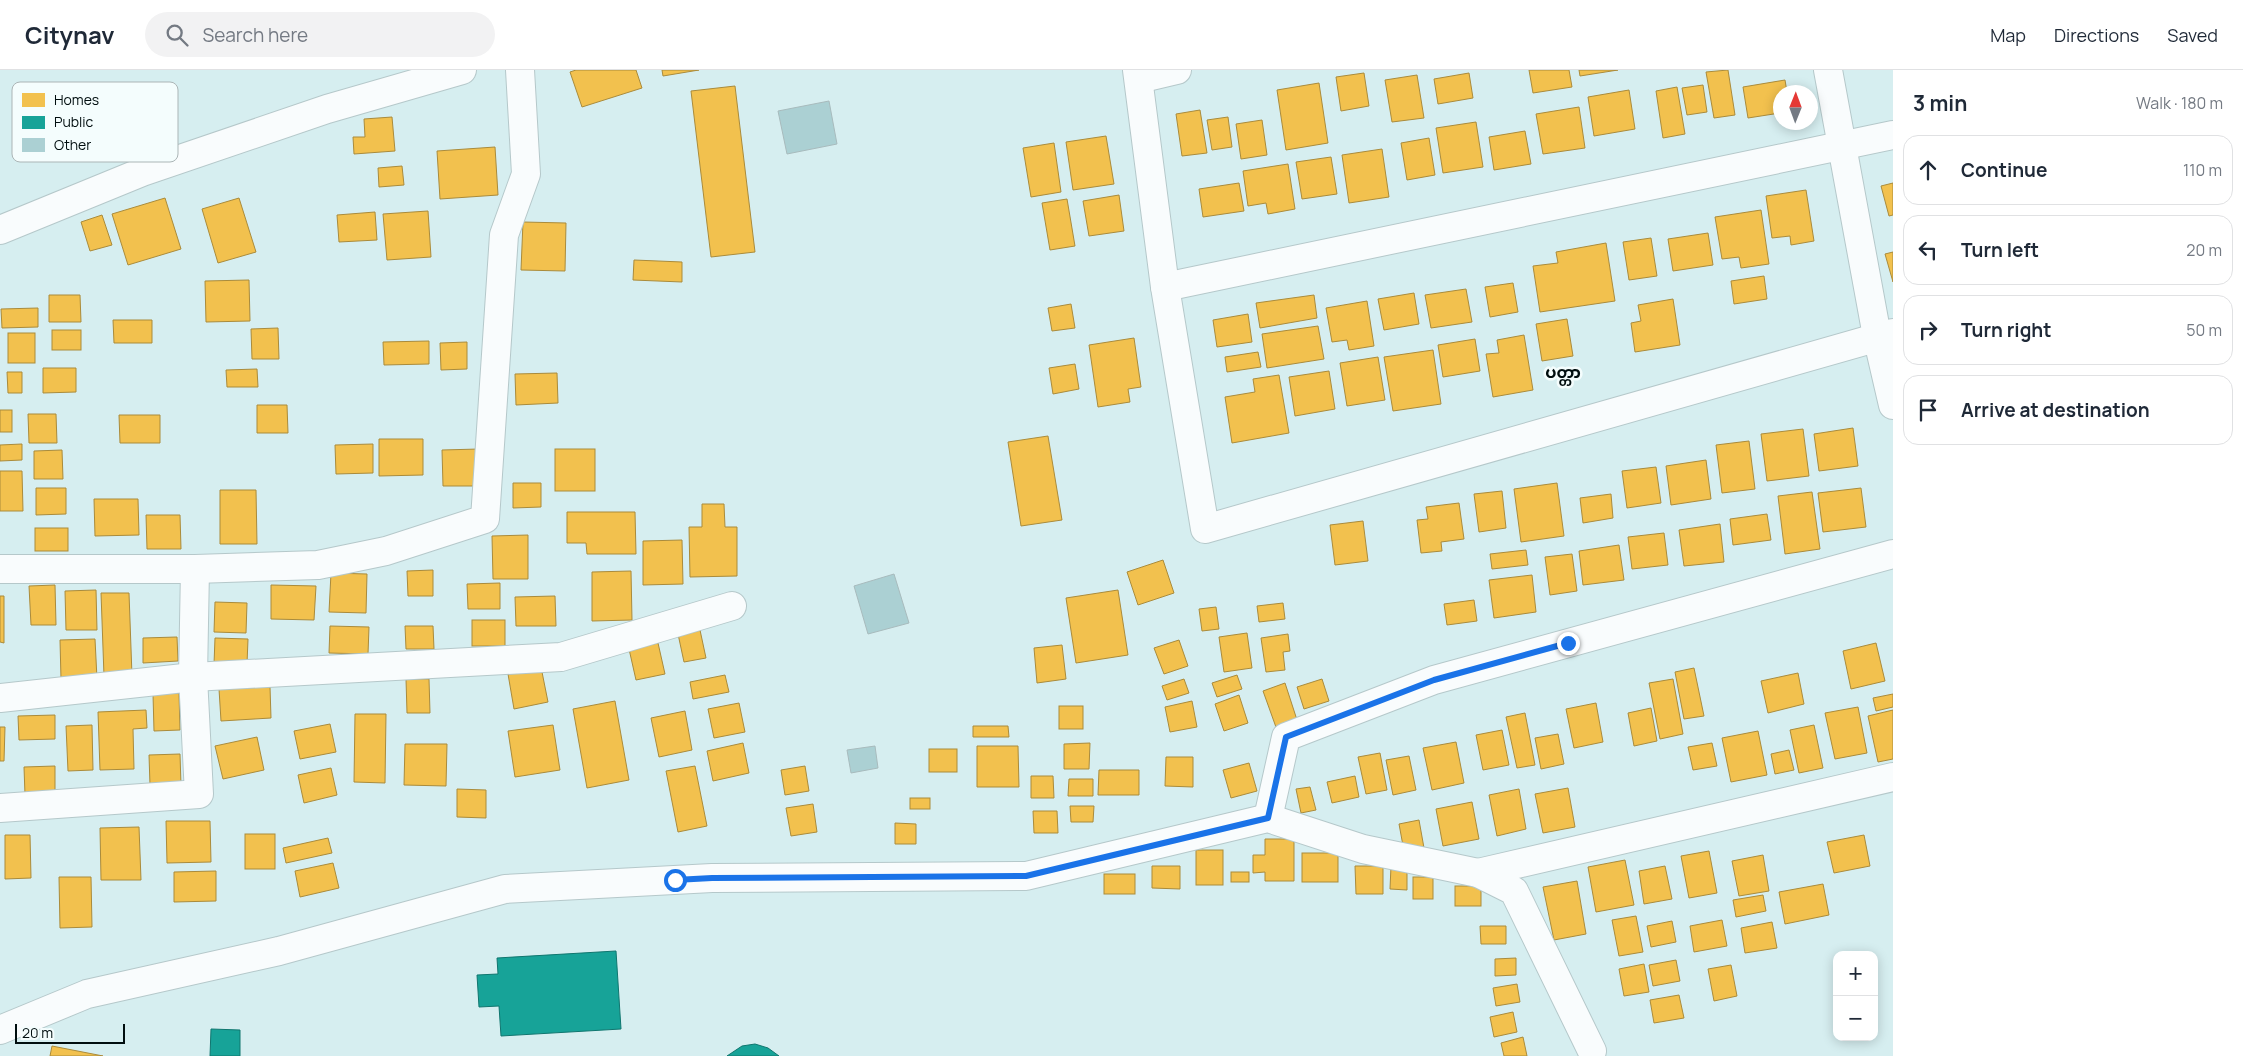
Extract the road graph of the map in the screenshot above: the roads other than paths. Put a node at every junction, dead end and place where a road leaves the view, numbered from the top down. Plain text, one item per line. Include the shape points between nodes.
1 (462, 70) edge
2 (520, 70) edge
3 (1177, 70) edge
4 (1828, 70) edge
5 (1138, 75) edge
6 (1893, 135) edge
7 (1843, 147) junction
8 (178, 160) edge
9 (171, 162) edge
10 (0, 230) edge
11 (1165, 287) junction
12 (1885, 334) edge
13 (1893, 405) edge
14 (1893, 554) edge
15 (0, 569) edge
16 (195, 570) junction
17 (732, 606) dead end
18 (193, 677) junction
19 (0, 698) edge
20 (1893, 777) edge
21 (0, 808) edge
22 (1268, 818) junction
23 (1478, 873) junction
24 (0, 1030) edge
25 (1592, 1051) dead end

1 - 8 street via 327,109
2 - 16 street via 526,174 504,235 485,519 386,551 318,565
3 - 5 street
4 - 7 street
5 - 11 street
6 - 7 street
7 - 11 street
7 - 12 street
9 - 10 street
11 - 12 street via 1205,529
12 - 13 street
14 - 22 street via 1434,680 1286,737
15 - 16 street
16 - 18 street
17 - 18 street via 561,656
18 - 19 street
18 - 21 street via 199,794
20 - 23 street
22 - 23 street via 1363,849
22 - 24 street via 1026,876 712,878 506,889 279,951 86,994
23 - 25 street via 1514,891

